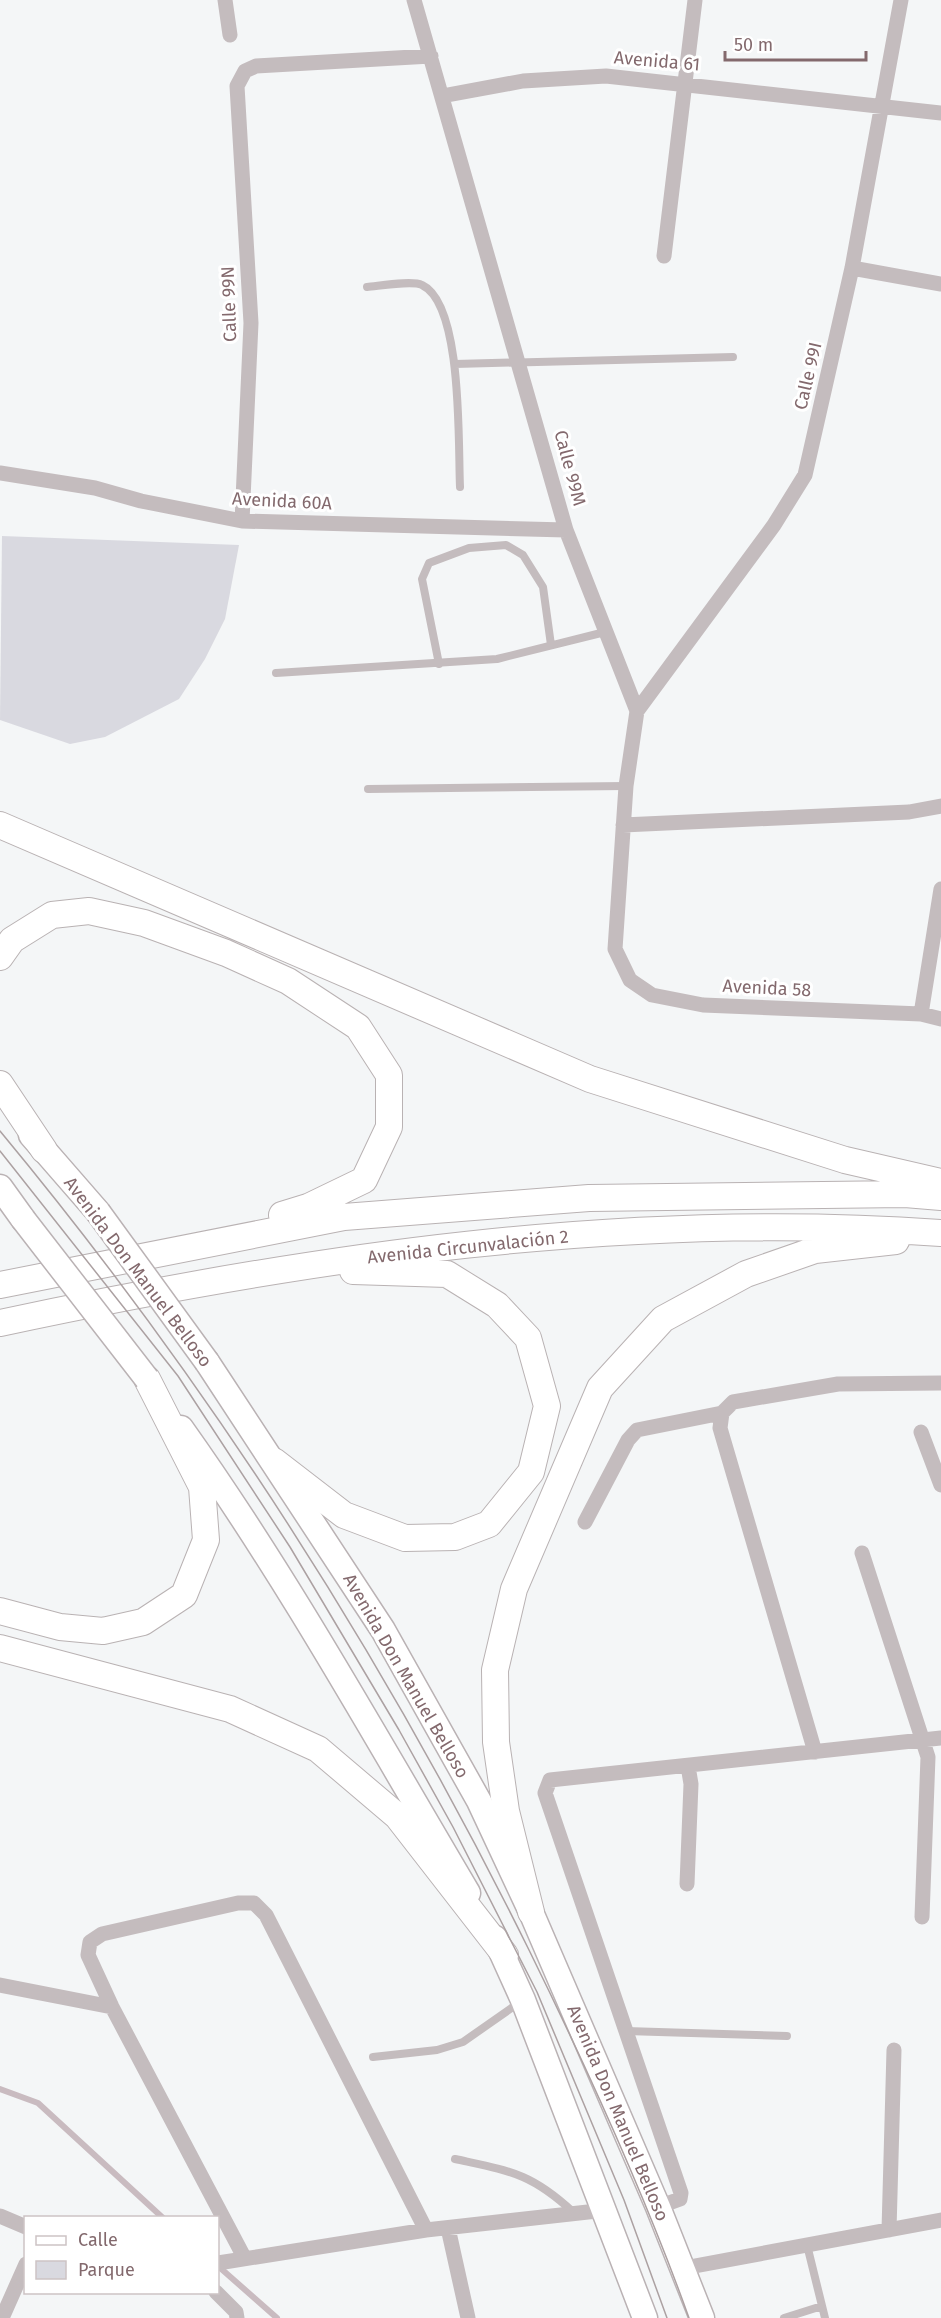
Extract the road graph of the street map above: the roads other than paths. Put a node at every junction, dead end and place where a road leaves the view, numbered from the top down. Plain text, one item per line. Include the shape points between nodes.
1 (225, 0) edge
2 (414, 0) edge
3 (695, 0) edge
4 (901, 0) edge
5 (230, 35) dead end
6 (431, 56) junction
7 (687, 84) junction
8 (442, 96) junction
9 (883, 105) junction
10 (941, 113) edge
11 (664, 256) dead end
12 (852, 268) junction
13 (941, 284) edge
14 (367, 287) dead end
15 (733, 357) dead end
16 (519, 361) junction
17 (455, 364) junction
18 (0, 473) edge
19 (459, 487) dead end
20 (242, 521) junction
21 (566, 530) junction
22 (605, 632) junction
23 (551, 645) junction
24 (439, 664) junction
25 (276, 673) dead end
26 (637, 711) junction
27 (626, 786) junction
28 (368, 789) dead end
29 (941, 806) edge
30 (0, 825) edge
31 (623, 825) junction
32 (941, 889) edge
33 (0, 957) edge
34 (921, 1014) junction
35 (941, 1019) edge
36 (0, 1084) edge
37 (0, 1099) edge
38 (44, 1150) junction
39 (941, 1182) edge
40 (0, 1187) edge
41 (941, 1197) edge
42 (941, 1235) edge
43 (158, 1253) junction
44 (296, 1269) junction
45 (0, 1285) edge
46 (0, 1323) edge
47 (147, 1379) junction
48 (941, 1383) edge
49 (722, 1413) junction
50 (921, 1432) dead end
51 (274, 1461) junction
52 (941, 1485) edge
53 (585, 1522) dead end
54 (862, 1553) dead end
55 (0, 1611) edge
56 (0, 1648) edge
57 (941, 1738) edge
58 (925, 1740) junction
59 (815, 1752) junction
60 (688, 1766) junction
61 (687, 1884) dead end
62 (531, 1912) junction
63 (921, 1917) dead end
64 (505, 1955) junction
65 (0, 1985) edge
66 (524, 2000) junction
67 (112, 2007) junction
68 (626, 2031) junction
69 (787, 2036) dead end
70 (894, 2050) dead end
71 (373, 2057) dead end
72 (455, 2159) dead end
73 (658, 2207) junction
74 (606, 2210) junction
75 (574, 2213) junction
76 (0, 2216) edge
77 (941, 2220) edge
78 (24, 2226) edge
79 (448, 2228) junction
80 (426, 2230) junction
81 (889, 2230) junction
82 (807, 2245) junction
83 (244, 2257) junction
84 (222, 2262) edge
85 (24, 2268) edge
86 (684, 2268) junction
87 (218, 2294) edge
88 (822, 2306) junction
89 (2, 2318) edge
90 (237, 2318) edge
91 (468, 2318) edge
92 (645, 2318) edge
93 (702, 2318) edge
94 (784, 2318) edge
95 (825, 2318) edge

1 - 5 street
2 - 6 street, Calle 99M
3 - 7 street
4 - 9 street, Calle 99I
6 - 8 street, Calle 99M
6 - 20 street, Calle 99N via 256,66 245,71 237,86 251,323
7 - 8 street, Avenida 61 via 606,76 523,81
7 - 9 street, Avenida 61
7 - 11 street
8 - 16 street, Calle 99M
9 - 10 street, Avenida 61
9 - 12 street, Calle 99I
12 - 13 street
12 - 26 street, Calle 99I via 805,475 774,525
14 - 17 lane via 420,283 432,291 442,306
15 - 16 lane
16 - 17 lane
16 - 21 street, Calle 99M
17 - 19 lane
18 - 20 street, Avenida 60A via 95,488
20 - 21 street, Avenida 60A
21 - 22 street, Calle 99M
22 - 23 lane
22 - 26 street, Calle 99M
23 - 24 lane via 497,659
23 - 24 lane via 543,587 524,555 506,546 469,548 429,562 422,579
24 - 25 lane
26 - 27 street
27 - 28 lane
27 - 31 street
29 - 31 street via 909,813
30 - 39 highway via 590,1079 845,1160
31 - 34 street, Avenida 58 via 615,950 630,980 652,995 703,1005
32 - 34 street
33 - 43 highway via 12,940 52,915 89,911 144,923 288,981 358,1027 389,1075 389,1127 364,1180 308,1207
34 - 35 street, Avenida 58
36 - 38 highway
37 - 38 main road, Avenida Don Manuel Belloso
38 - 51 main road, Avenida Don Manuel Belloso, bridge via 98,1212
40 - 47 main road, bridge
41 - 43 highway, Avenida Circunvalación 2 via 905,1194 589,1198 344,1217
42 - 44 highway, Avenida Circunvalación 2 via 860,1227 649,1230 418,1249
42 - 62 highway via 815,1250 746,1274 663,1319 600,1388 514,1588 495,1670 496,1742 506,1811
43 - 45 highway, Avenida Circunvalación 2
44 - 46 highway, Avenida Circunvalación 2
44 - 51 highway via 447,1274 497,1305 528,1338 547,1406 531,1472 489,1524 455,1537 405,1538 344,1515
47 - 55 highway via 202,1487 206,1540 184,1594 143,1622 103,1630 60,1627
47 - 64 main road via 239,1509
48 - 49 street via 838,1384 733,1402
49 - 53 street via 637,1430
49 - 59 street via 720,1428
50 - 52 street
51 - 62 main road, Avenida Don Manuel Belloso via 383,1630 479,1801
54 - 58 street
56 - 64 highway via 230,1709 318,1749 397,1815
57 - 58 street
58 - 59 street
58 - 63 street via 928,1757
59 - 60 street
60 - 61 street via 691,1784
60 - 68 street via 550,1780 545,1793
62 - 73 main road, Avenida Don Manuel Belloso
64 - 66 main road
65 - 67 street
66 - 71 lane via 463,2042 437,2050
66 - 74 main road
67 - 80 street via 88,1955 90,1942 102,1934 238,1903 254,1903 266,1915
67 - 83 street
68 - 69 lane
68 - 73 street via 681,2193 680,2199
70 - 81 street
72 - 75 lane via 511,2171 547,2188
73 - 86 main road, Avenida Don Manuel Belloso
74 - 75 street
74 - 92 main road
75 - 79 street
76 - 78 street
77 - 81 street
79 - 80 street
79 - 91 street
80 - 83 street
81 - 82 street
82 - 86 street
82 - 88 lane
83 - 84 street
85 - 89 street
86 - 93 main road, Avenida Don Manuel Belloso
87 - 90 street
88 - 94 lane
88 - 95 lane

